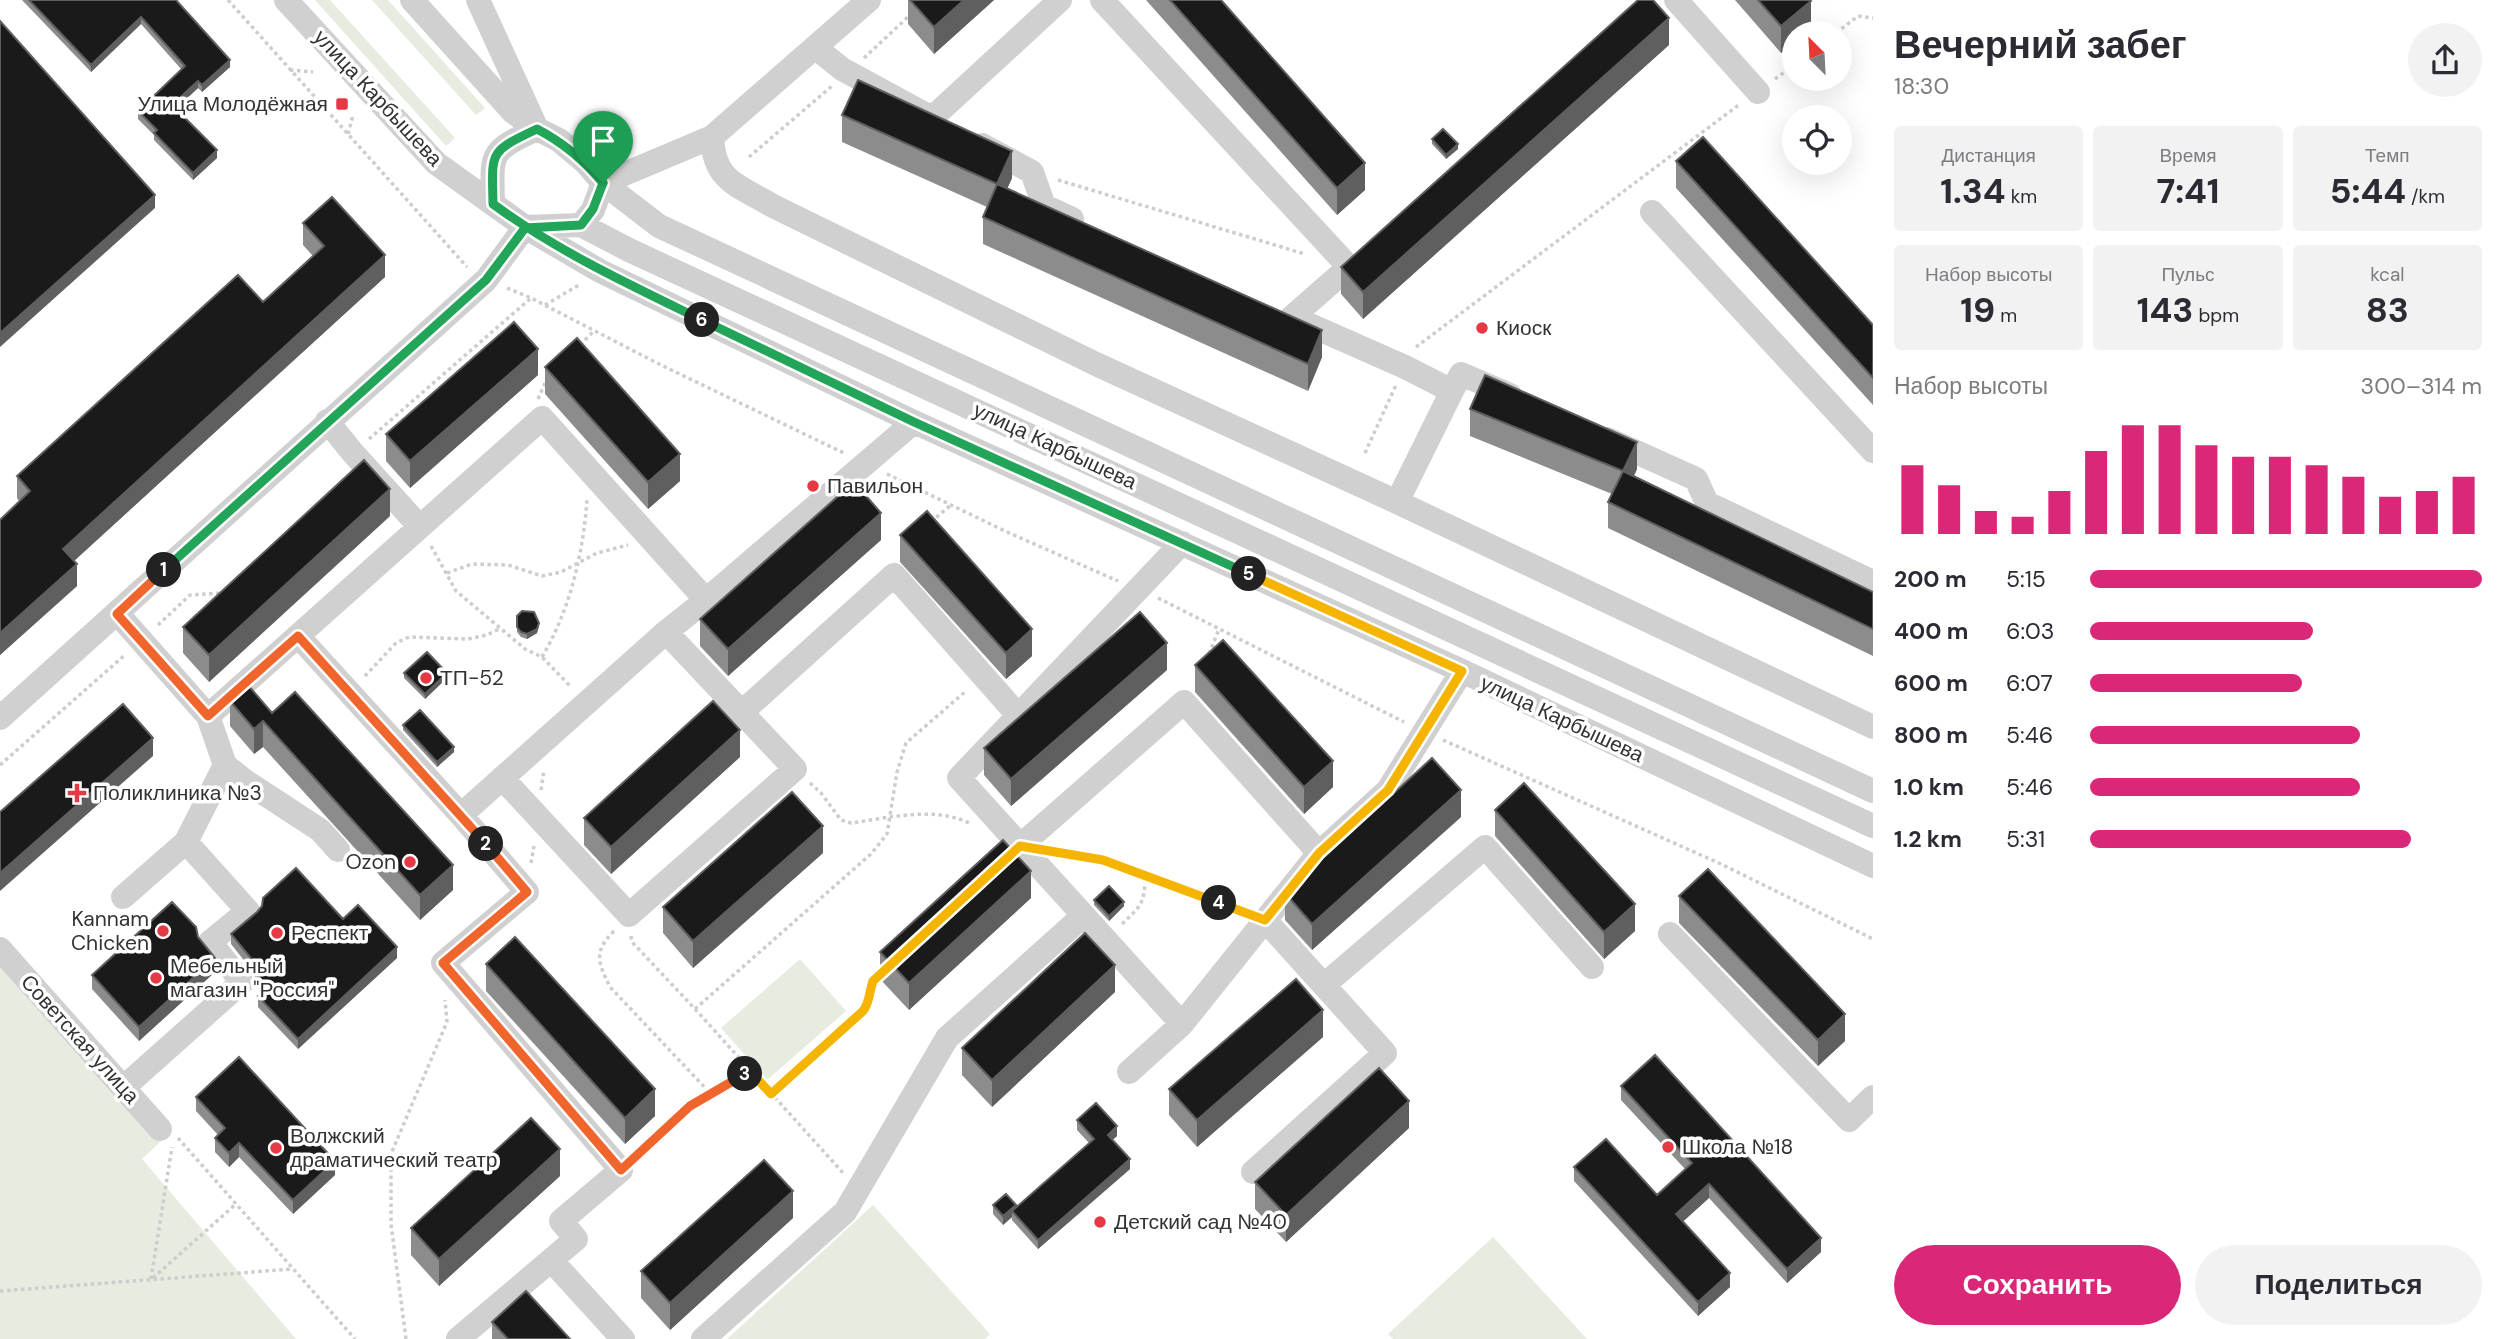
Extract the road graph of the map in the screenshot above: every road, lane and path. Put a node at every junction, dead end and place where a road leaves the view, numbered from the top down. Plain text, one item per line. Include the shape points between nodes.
1 (228, 0) edge
2 (286, 0) edge
3 (412, 0) edge
4 (478, 0) edge
5 (869, 0) edge
6 (1060, 0) edge
7 (1102, 0) edge
8 (1676, 0) edge
9 (1873, 18) edge
10 (1852, 21) edge
11 (816, 48) junction
12 (290, 70) junction
13 (313, 72) dead end
14 (1782, 74) edge
15 (1758, 92) junction
16 (353, 115) dead end
17 (932, 118) junction
18 (537, 129) junction
19 (348, 134) junction
20 (712, 136) junction
21 (1032, 172) junction
22 (603, 183) junction
23 (493, 204) junction
24 (1652, 212) dead end
25 (581, 225) junction
26 (525, 228) junction
27 (1093, 228) edge
28 (1367, 250) edge
29 (1309, 255) dead end
30 (1349, 267) junction
31 (486, 280) junction
32 (579, 285) dead end
33 (531, 298) junction
34 (545, 306) junction
35 (1268, 306) edge
36 (1293, 317) junction
37 (594, 331) junction
38 (578, 347) edge
39 (1405, 367) junction
40 (548, 379) edge
41 (1452, 391) junction
42 (1535, 407) edge
43 (542, 418) junction
44 (327, 421) junction
45 (914, 422) junction
46 (1585, 429) edge
47 (1873, 451) edge
48 (353, 453) junction
49 (1365, 453) dead end
50 (865, 464) junction
51 (587, 467) junction
52 (1397, 502) junction
53 (951, 505) junction
54 (420, 527) junction
55 (923, 529) edge
56 (1182, 543) junction
57 (655, 544) junction
58 (579, 561) junction
59 (447, 573) junction
60 (1873, 582) edge
61 (231, 585) edge
62 (1137, 589) junction
63 (706, 600) junction
64 (117, 614) junction
65 (499, 629) junction
66 (1219, 629) junction
67 (666, 632) junction
68 (298, 636) junction
69 (141, 641) junction
70 (542, 657) junction
71 (1206, 662) edge
72 (1462, 671) junction
73 (984, 677) junction
74 (351, 694) junction
75 (587, 704) junction
76 (742, 712) junction
77 (1017, 714) junction
78 (208, 716) junction
79 (0, 719) edge
80 (1873, 727) edge
81 (1425, 731) junction
82 (0, 765) edge
83 (225, 765) junction
84 (794, 769) junction
85 (502, 778) junction
86 (1873, 791) edge
87 (461, 816) junction
88 (891, 818) junction
89 (1873, 826) edge
90 (976, 827) dead end
91 (186, 842) junction
92 (1020, 846) junction
93 (338, 850) dead end
94 (1319, 853) junction
95 (1873, 866) edge
96 (1145, 876) junction
97 (123, 897) dead end
98 (629, 915) junction
99 (1083, 916) junction
100 (1265, 920) junction
101 (1670, 934) dead end
102 (1873, 939) edge
103 (1106, 940) junction
104 (0, 949) edge
105 (1592, 967) dead end
106 (883, 972) edge
107 (1324, 985) junction
108 (445, 999) dead end
109 (695, 1009) junction
110 (1182, 1024) junction
111 (750, 1071) junction
112 (1129, 1072) dead end
113 (123, 1088) junction
114 (711, 1094) junction
115 (771, 1094) junction
116 (1873, 1097) edge
117 (160, 1129) dead end
118 (621, 1170) junction
119 (1253, 1172) dead end
120 (858, 1190) junction
121 (236, 1204) junction
122 (551, 1260) junction
123 (293, 1269) junction
124 (151, 1279) junction
125 (0, 1291) edge
126 (355, 1339) edge
127 (406, 1339) edge
128 (458, 1339) edge
129 (623, 1339) edge
130 (703, 1339) edge

1 - 12 path
2 - 23 street, улица Карбышева via 436,163
3 - 18 street via 513,112
4 - 18 street
5 - 11 street
6 - 17 street
7 - 30 street
8 - 15 street
9 - 10 path via 1858,16
11 - 17 street via 842,69
11 - 20 street
12 - 13 path
12 - 19 path
14 - 15 path
15 - 39 path via 1413,349
16 - 19 path
17 - 21 street
18 - 22 street via 559,140
18 - 23 street via 499,149 492,163
19 - 31 path via 474,275
20 - 22 street
20 - 52 street via 713,157 723,177 773,206 1098,365
21 - 27 street via 1044,206
21 - 29 path
22 - 25 street
22 - 86 street, улица Карбышева via 659,226
23 - 26 street, улица Карбышева
24 - 47 street
25 - 26 street
25 - 89 street, улица Карбышева
26 - 31 street
26 - 45 street, улица Карбышева via 600,271
28 - 30 street
30 - 36 street
31 - 33 path
31 - 44 street
32 - 34 path
33 - 34 path
33 - 48 path
34 - 37 path
35 - 36 street
36 - 39 street
37 - 38 path
37 - 50 path
39 - 41 street
39 - 49 path
40 - 43 path via 538,395
41 - 42 street via 1461,373
41 - 52 street
43 - 51 street
43 - 54 street
44 - 48 street
44 - 64 street
45 - 50 street
45 - 56 street, улица Карбышева
46 - 60 street via 1696,479 1707,503
48 - 54 street
50 - 53 path
50 - 63 street
51 - 57 street
51 - 58 path
52 - 80 street
53 - 55 path
53 - 62 path
54 - 59 path
54 - 68 street
56 - 62 street
56 - 72 street, улица Карбышева
57 - 58 path via 621,546
57 - 63 street
58 - 59 path via 542,576 508,565 472,564
58 - 70 path via 556,634
59 - 65 path via 456,591
61 - 69 path via 221,594 190,596
62 - 66 path
62 - 77 street
63 - 67 street
64 - 69 street
64 - 79 street
65 - 70 path
65 - 74 path via 468,639 409,637 396,643
66 - 71 path
66 - 81 path
67 - 75 street
67 - 76 street
68 - 74 street
68 - 78 street
69 - 78 street
69 - 82 path
70 - 75 path
72 - 81 street
72 - 95 street, улица Карбышева
73 - 76 street via 894,575
73 - 77 street
73 - 88 path via 906,743
74 - 87 street
75 - 85 street
76 - 84 street
77 - 92 street via 959,778
78 - 83 street
81 - 94 street via 1388,790
81 - 102 path via 1721,864
83 - 91 street
83 - 93 street via 320,830
84 - 88 path via 821,793 841,820
84 - 98 street
85 - 87 street
85 - 98 street
87 - 118 street via 527,892 443,963
88 - 90 path via 943,816
88 - 109 path via 887,834 871,854
91 - 97 street
91 - 113 street via 248,911 210,942 242,982
92 - 94 street via 1184,702
92 - 96 path via 1103,860
92 - 99 street
94 - 100 street
96 - 100 path
96 - 103 path via 1145,899
98 - 109 path via 632,942
98 - 114 path via 603,941 600,966 610,987
99 - 103 street
99 - 120 street via 947,1038
100 - 107 street
100 - 110 street
101 - 116 street via 1849,1120
103 - 110 street
104 - 113 street, Советская улица
105 - 107 street via 1485,847
106 - 115 path via 873,981 863,1011
107 - 119 street via 1384,1053
108 - 127 path via 446,1022 391,1154 391,1224
109 - 111 path
110 - 112 street
111 - 114 path
111 - 115 path
113 - 117 street, Советская улица
114 - 118 path via 677,1116
115 - 120 path
118 - 122 street via 561,1221 576,1239
120 - 130 street via 845,1212
121 - 123 path
121 - 124 path
121 - 124 path via 174,1136
122 - 128 street
122 - 129 street
123 - 124 path
123 - 126 path
124 - 125 path

